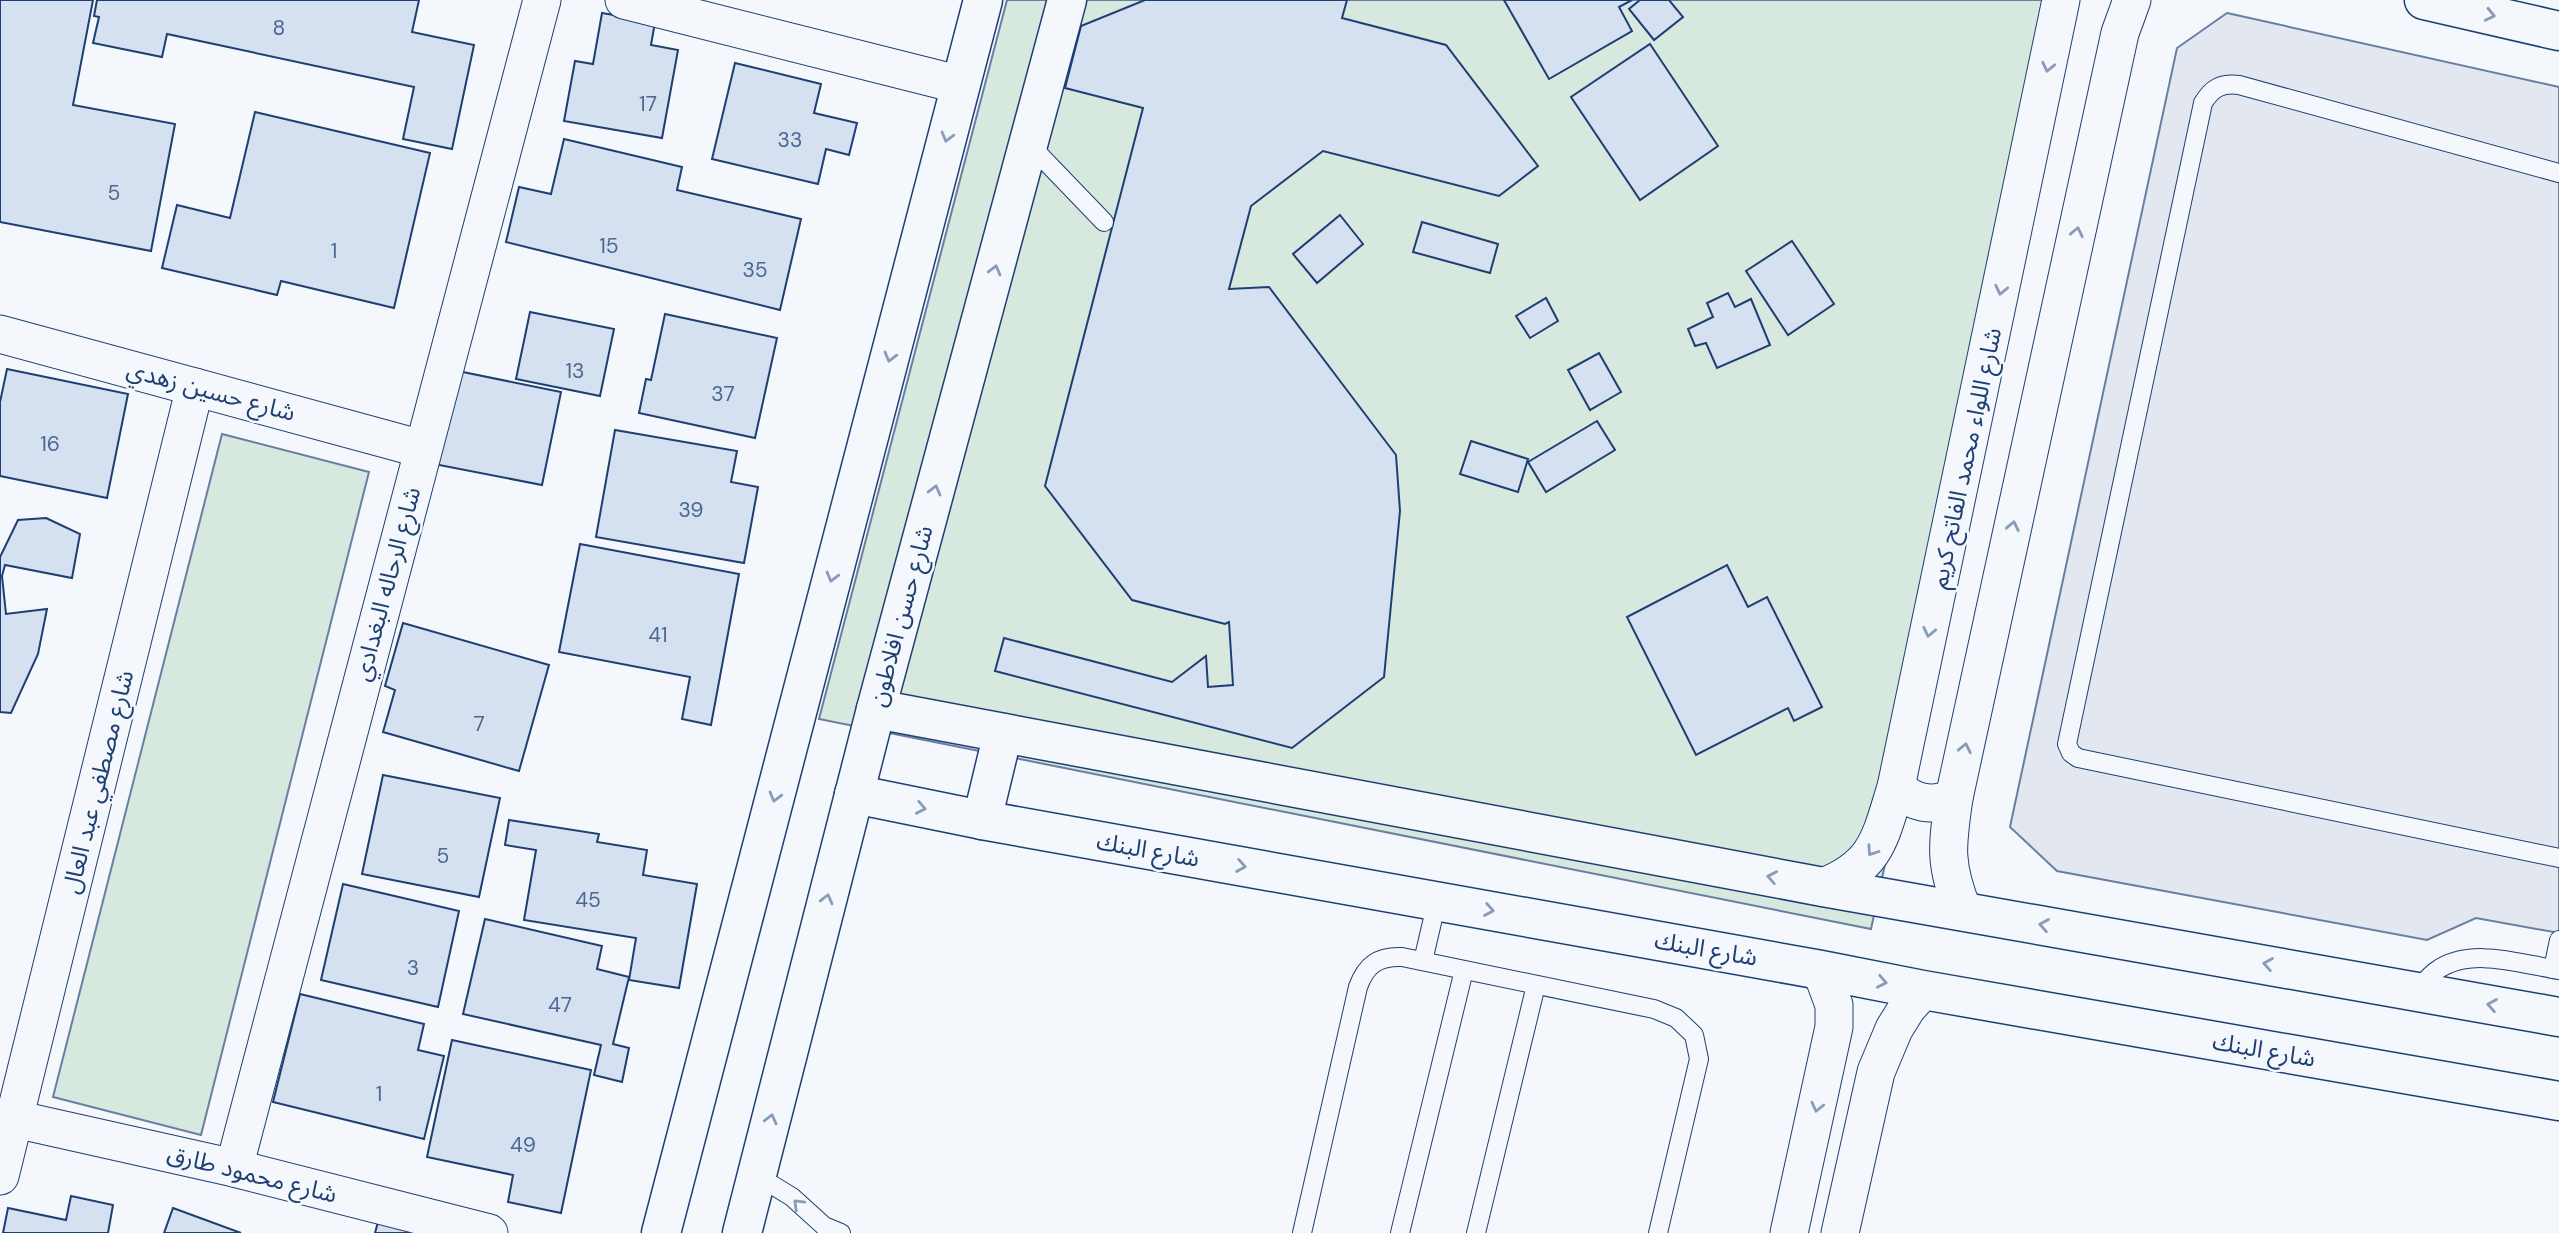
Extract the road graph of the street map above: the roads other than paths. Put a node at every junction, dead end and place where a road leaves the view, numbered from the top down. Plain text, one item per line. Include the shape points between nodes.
1 (542, 0) edge
2 (624, 0) edge
3 (983, 0) edge
4 (1067, 0) edge
5 (2060, 0) edge
6 (2132, 0) edge
7 (2424, 0) edge
8 (2559, 31) edge
9 (961, 85) junction
10 (1029, 144) junction
11 (2559, 173) edge
12 (1104, 222) dead end
13 (0, 334) edge
14 (195, 387) junction
15 (422, 449) junction
16 (876, 709) junction
17 (1003, 733) junction
18 (1896, 787) junction
19 (854, 794) junction
20 (1954, 798) junction
21 (982, 820) junction
22 (2559, 858) edge
23 (1823, 887) junction
24 (1437, 901) junction
25 (1964, 911) junction
26 (2559, 940) edge
27 (1423, 961) junction
28 (2556, 969) edge
29 (1464, 970) junction
30 (1821, 970) junction
31 (1536, 985) junction
32 (1923, 990) junction
33 (2416, 991) junction
34 (2559, 1017) edge
35 (1830, 1050) junction
36 (1876, 1072) junction
37 (2559, 1101) edge
38 (15, 1119) junction
39 (234, 1168) junction
40 (756, 1175) junction
41 (0, 1176) edge
42 (489, 1233) edge
43 (661, 1233) edge
44 (742, 1233) edge
45 (841, 1233) edge
46 (1302, 1233) edge
47 (1400, 1233) edge
48 (1476, 1233) edge
49 (1658, 1233) edge
50 (1789, 1233) edge
51 (1840, 1233) edge

1 - 15 street, شارع الرحاله البغدادي
2 - 9 street
3 - 9 street
4 - 10 street, شارع حسن افلاطون
5 -> 18 street, شارع اللواء محمد الفاتح كريم
20 -> 6 street via 2120,33
7 -> 8 street
9 -> 43 street
10 - 12 lane
16 -> 10 street, شارع حسن افلاطون
11 - 22 lane via 2239,85 2226,83 2210,91 2203,103 2067,744 2078,758
13 - 14 street, شارع حسين زهدي
14 - 15 street, شارع حسين زهدي
14 - 38 street, شارع مصطفي عبد العال
15 - 39 street, شارع الرحاله البغدادي
16 - 17 street
16 - 19 street, شارع حسن افلاطون
17 - 21 street
23 -> 17 street
18 - 20 street via 1906,796 1930,804
18 -> 23 street, شارع اللواء محمد الفاتح كريم via 1881,836 1869,857 1856,870
19 -> 21 street, شارع البنك
40 -> 19 street, شارع حسن افلاطون
20 - 25 street via 1949,871
21 -> 24 street, شارع البنك
23 - 25 street
24 - 27 lane
24 -> 30 street, شارع البنك
33 -> 25 street
26 - 28 lane
27 - 29 lane
27 - 46 lane via 1387,956 1373,962 1363,974
28 - 33 lane via 2488,959 2461,960 2436,971
29 - 31 lane
29 - 47 lane
30 -> 32 street, شارع البنك
30 - 35 street via 1833,1005
31 - 48 lane
31 - 49 lane via 1654,1009 1676,1018 1694,1035 1699,1059
32 - 36 street via 1894,1029
32 - 37 street, شارع البنك
34 -> 33 street
35 - 36 street via 1839,1045 1860,1047 1874,1062
35 -> 50 street
36 - 51 street
38 - 39 street, شارع محمود طارق
38 - 41 street, شارع مصطفي عبد العال
39 - 42 street, شارع محمود طارق
40 - 44 street, شارع حسن افلاطون
45 -> 40 lane via 824,1226 792,1197

